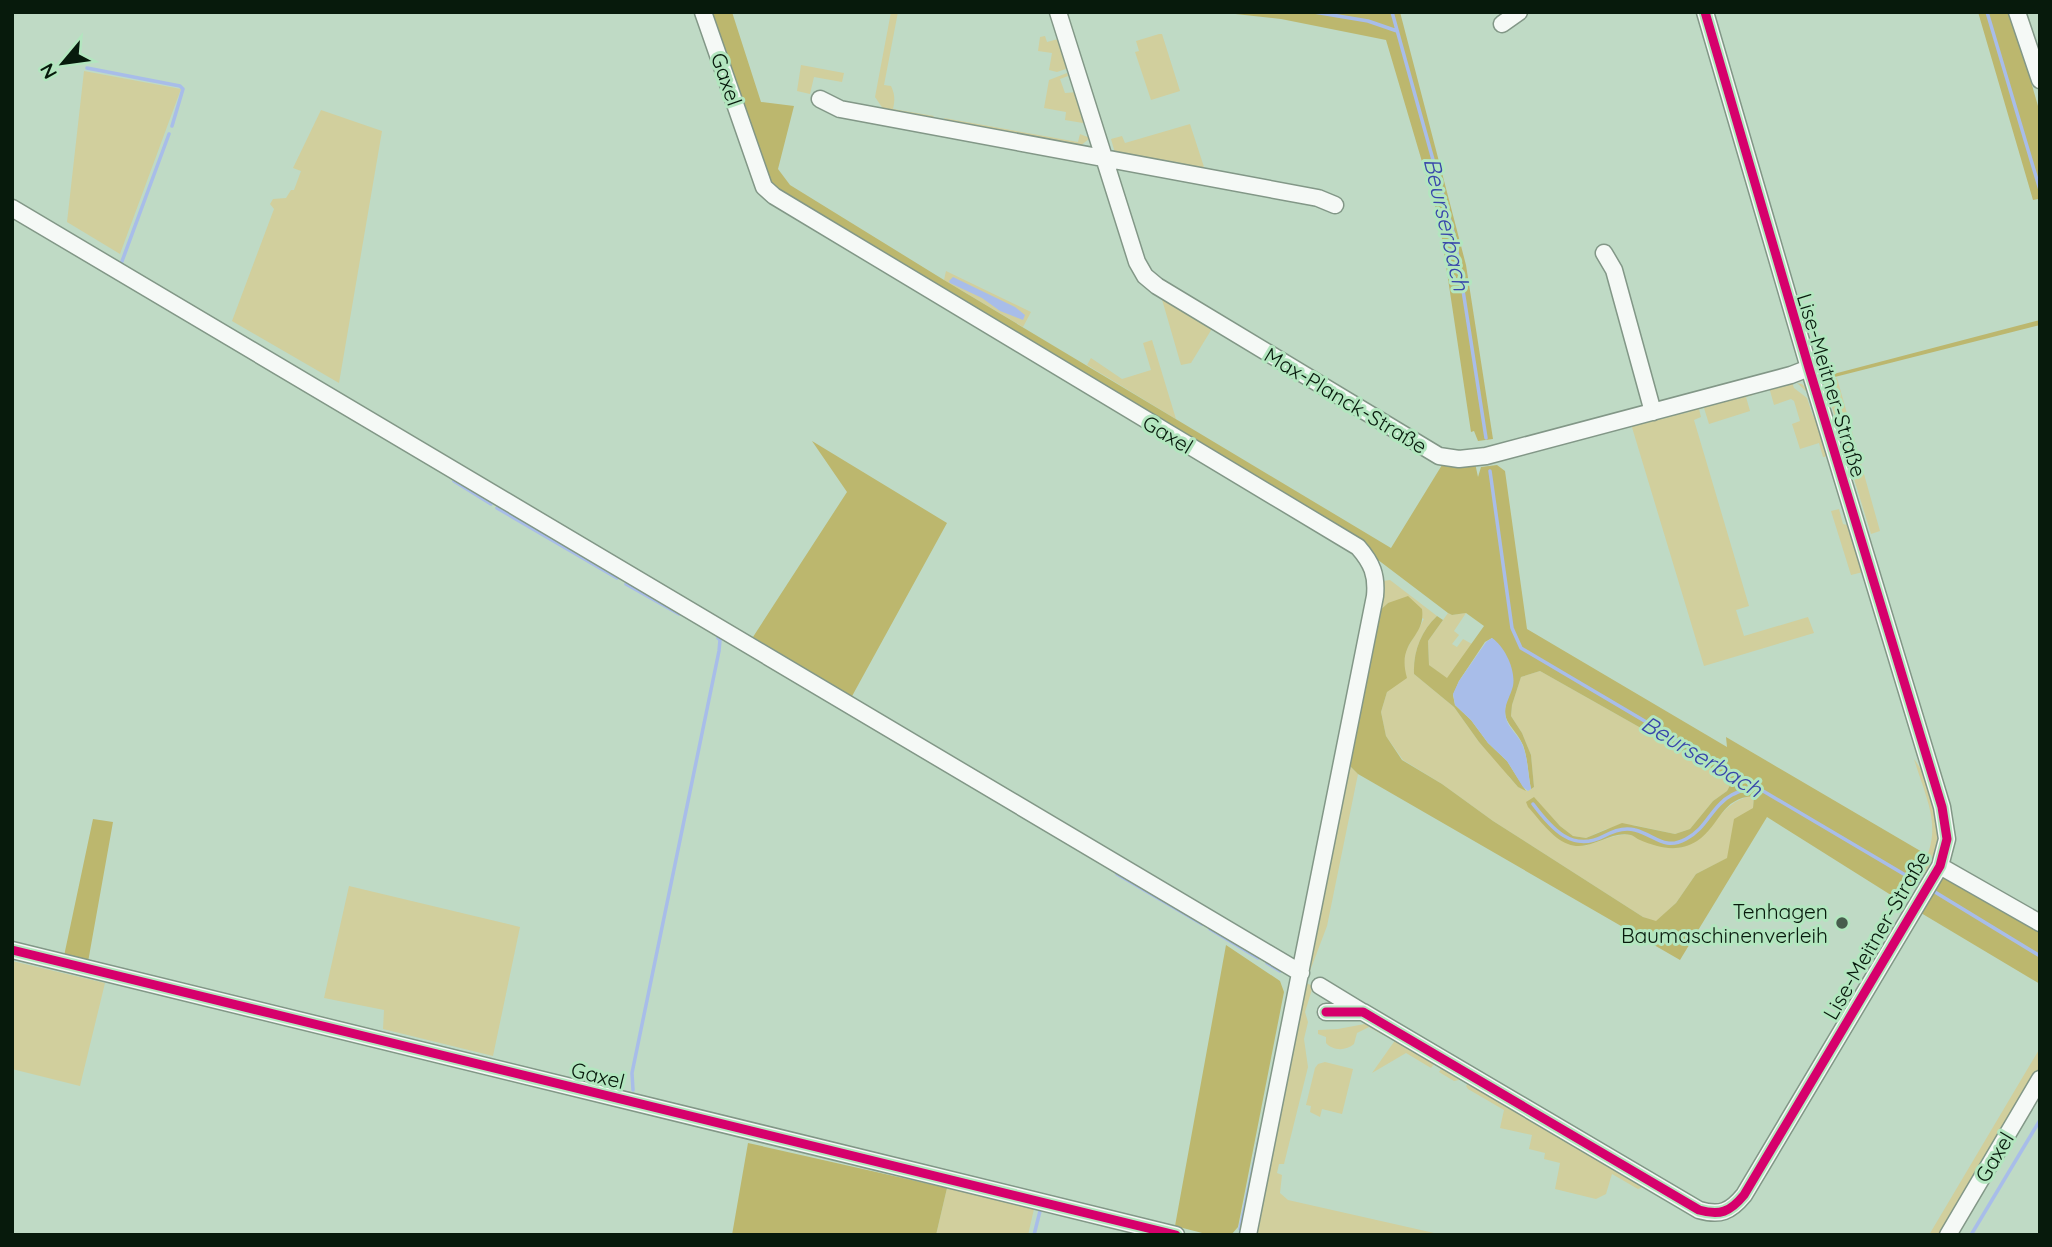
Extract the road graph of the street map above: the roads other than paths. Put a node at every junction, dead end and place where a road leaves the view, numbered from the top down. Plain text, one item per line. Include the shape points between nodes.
1 (703, 12) edge
2 (1058, 12) edge
3 (1518, 12) edge
4 (1705, 12) edge
5 (2018, 12) edge
6 (1502, 24) dead end
7 (2040, 80) edge
8 (820, 99) dead end
9 (1105, 156) junction
10 (1335, 205) dead end
11 (12, 208) edge
12 (1604, 253) dead end
13 (1809, 368) junction
14 (1653, 412) junction
15 (1936, 873) junction
16 (2040, 923) edge
17 (12, 950) edge
18 (1301, 972) junction
19 (1320, 986) dead end
20 (1326, 1012) dead end
21 (1363, 1012) junction
22 (2040, 1079) edge
23 (1176, 1235) edge
24 (1248, 1235) edge
25 (1948, 1235) edge

1 - 18 street, Gaxel via 764,187 774,196 1357,547 1368,558 1377,582 1376,596
2 - 9 street, Max-Planck-Straße
3 - 6 street
4 - 13 street, Lise-Meitner-Straße
5 - 7 street
8 - 9 street via 840,109
9 - 10 street
9 - 14 street, Max-Planck-Straße via 1137,262 1150,281 1439,456 1486,456
11 - 18 street
12 - 14 street via 1614,270
13 - 14 street, Max-Planck-Straße
13 - 15 street, Lise-Meitner-Straße via 1942,807 1947,839
15 - 16 street, Lise-Meitner-Straße
15 - 21 street, Lise-Meitner-Straße via 1744,1195 1723,1213 1699,1210
17 - 23 street, Gaxel
18 - 24 street, Gaxel
19 - 21 street, Lise-Meitner-Straße
20 - 21 street
22 - 25 street, Gaxel

